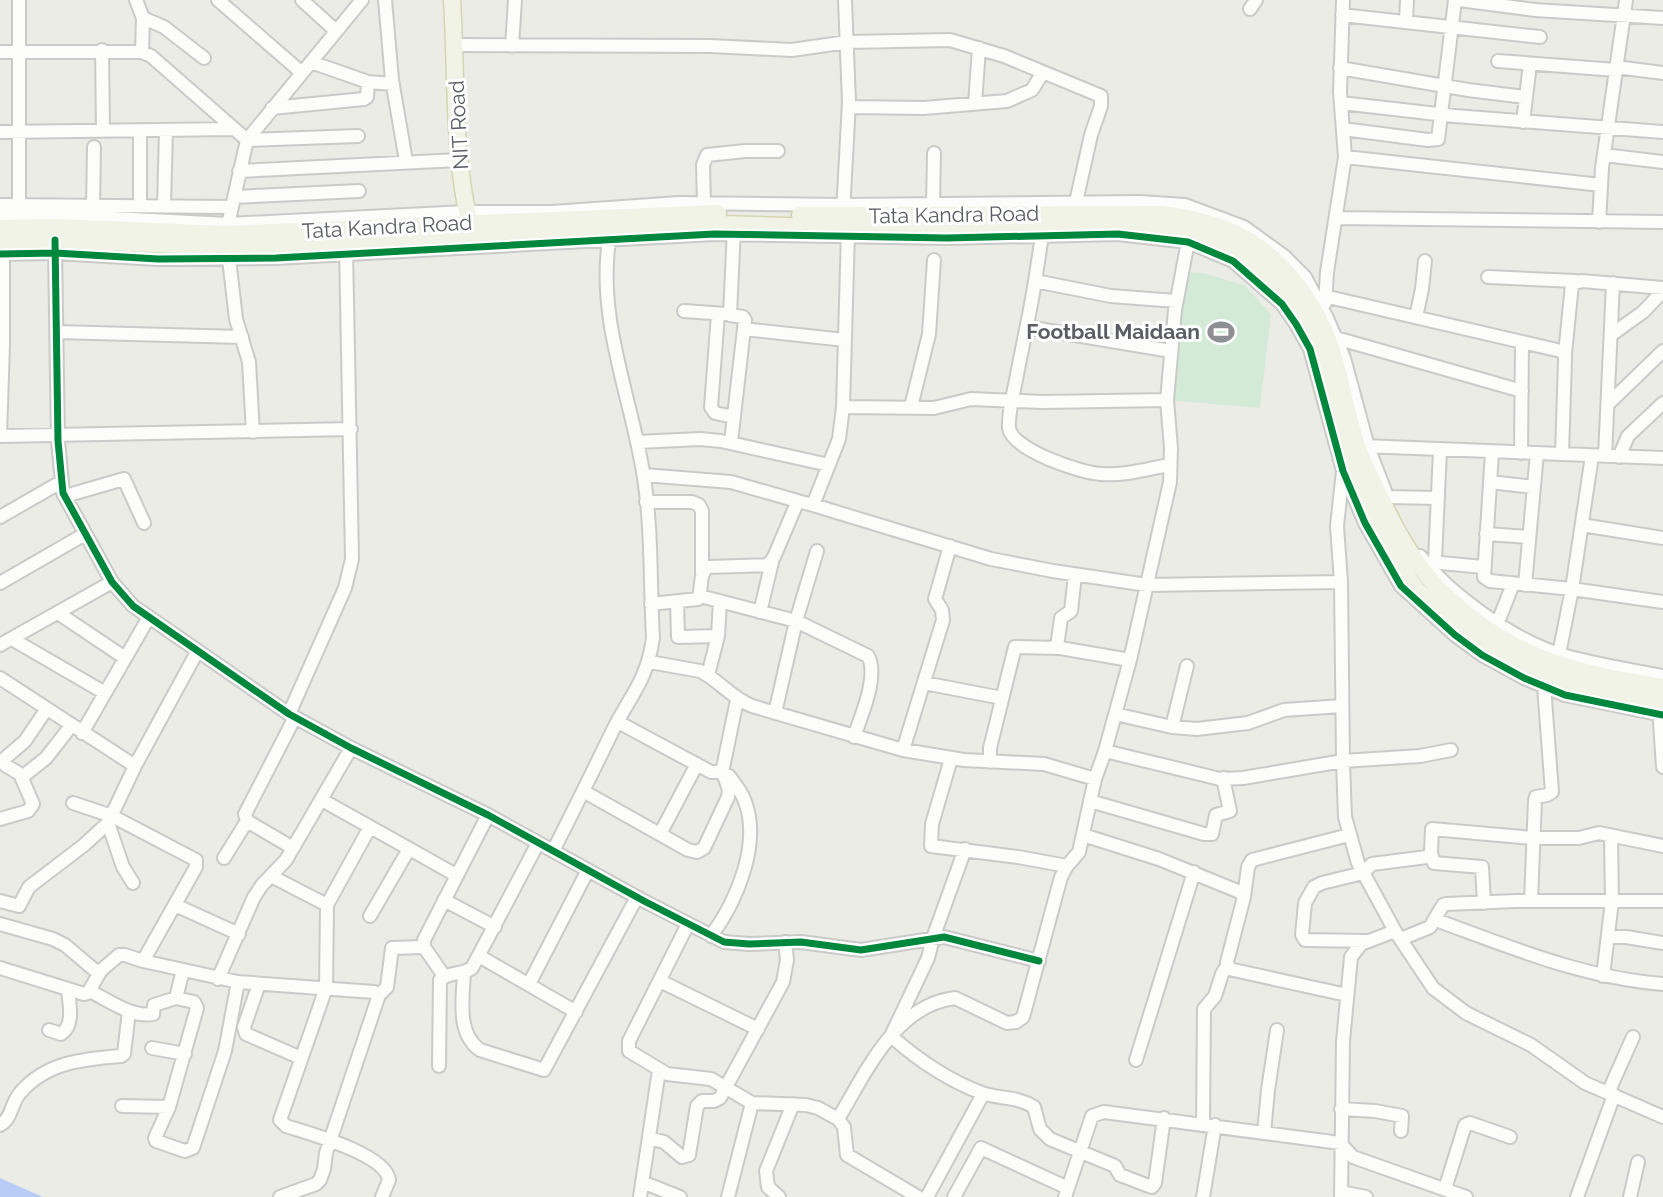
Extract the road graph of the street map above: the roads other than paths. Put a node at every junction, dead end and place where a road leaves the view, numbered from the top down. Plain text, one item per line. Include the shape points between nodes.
1 (19, 0) edge
2 (135, 0) edge
3 (218, 0) edge
4 (302, 0) edge
5 (362, 0) edge
6 (385, 0) edge
7 (452, 0) edge
8 (515, 0) edge
9 (845, 0) edge
10 (1343, 0) edge
11 (1407, 0) edge
12 (1457, 0) edge
13 (1626, 0) edge
14 (1527, 4) edge
15 (1623, 14) junction
16 (1342, 15) junction
17 (143, 18) junction
18 (1663, 18) edge
19 (1406, 20) junction
20 (1452, 26) junction
21 (337, 31) junction
22 (1540, 37) dead end
23 (847, 42) junction
24 (455, 45) junction
25 (512, 46) junction
26 (979, 47) junction
27 (102, 50) junction
28 (20, 51) junction
29 (0, 52) edge
30 (142, 52) junction
31 (204, 58) dead end
32 (1498, 61) dead end
33 (311, 62) junction
34 (1530, 64) junction
35 (1340, 68) junction
36 (1616, 69) junction
37 (1043, 72) junction
38 (302, 73) junction
39 (1663, 73) edge
40 (368, 82) junction
41 (393, 84) junction
42 (1443, 86) junction
43 (1525, 97) junction
44 (1340, 103) junction
45 (975, 104) junction
46 (849, 107) junction
47 (272, 108) junction
48 (1441, 114) junction
49 (1523, 122) junction
50 (1607, 128) junction
51 (233, 129) junction
52 (103, 130) junction
53 (140, 130) junction
54 (166, 130) junction
55 (1343, 130) junction
56 (19, 131) junction
57 (0, 132) edge
58 (1663, 132) edge
59 (358, 136) dead end
60 (247, 139) junction
61 (94, 147) dead end
62 (778, 151) dead end
63 (934, 153) dead end
64 (1604, 155) junction
65 (1345, 157) junction
66 (459, 160) junction
67 (406, 161) junction
68 (1663, 162) edge
69 (239, 171) junction
70 (1601, 185) junction
71 (359, 191) dead end
72 (233, 202) junction
73 (1076, 202) junction
74 (704, 203) junction
75 (933, 204) junction
76 (0, 205) edge
77 (93, 205) junction
78 (140, 206) junction
79 (164, 206) junction
80 (19, 211) junction
81 (0, 216) edge
82 (1337, 218) junction
83 (846, 221) junction
84 (1599, 222) junction
85 (1663, 222) edge
86 (1192, 225) junction
87 (0, 228) edge
88 (734, 230) junction
89 (471, 231) junction
90 (1042, 236) junction
91 (227, 241) junction
92 (609, 241) junction
93 (55, 246) junction
94 (346, 248) junction
95 (1, 250) edge
96 (934, 260) dead end
97 (1425, 261) dead end
98 (1488, 277) dead end
99 (1035, 281) junction
100 (1576, 281) junction
101 (1613, 283) junction
102 (1663, 289) edge
103 (1324, 296) junction
104 (1177, 301) junction
105 (684, 311) dead end
106 (724, 314) junction
107 (1416, 317) junction
108 (1327, 318) junction
109 (1027, 327) junction
110 (744, 329) junction
111 (57, 332) junction
112 (1611, 335) junction
113 (242, 337) junction
114 (845, 340) junction
115 (1333, 342) junction
116 (1522, 342) junction
117 (1, 343) edge
118 (1171, 351) junction
119 (1663, 351) edge
120 (1565, 354) junction
121 (1522, 391) junction
122 (1167, 400) junction
123 (1012, 401) junction
124 (1663, 403) edge
125 (1608, 404) junction
126 (843, 407) junction
127 (911, 407) junction
128 (734, 417) junction
129 (351, 429) junction
130 (253, 432) junction
131 (0, 436) edge
132 (58, 436) junction
133 (637, 442) junction
134 (732, 442) junction
135 (1358, 449) junction
136 (1440, 450) junction
137 (1492, 452) junction
138 (1521, 453) junction
139 (1537, 453) junction
140 (1562, 454) junction
141 (1605, 456) junction
142 (1663, 458) edge
143 (829, 465) junction
144 (1170, 465) junction
145 (1343, 471) junction
146 (644, 475) junction
147 (61, 482) junction
148 (1490, 482) junction
149 (1534, 487) junction
150 (65, 496) junction
151 (1388, 497) junction
152 (1437, 498) junction
153 (646, 502) junction
154 (807, 503) junction
155 (0, 517) edge
156 (144, 523) dead end
157 (1582, 525) junction
158 (85, 534) junction
159 (1486, 534) junction
160 (1529, 537) junction
161 (1663, 538) edge
162 (950, 546) junction
163 (817, 551) dead end
164 (772, 562) junction
165 (1483, 567) junction
166 (702, 574) junction
167 (1075, 575) junction
168 (112, 582) junction
169 (1340, 582) junction
170 (0, 583) edge
171 (1519, 584) junction
172 (1147, 585) junction
173 (1572, 589) junction
174 (700, 596) junction
175 (720, 601) junction
176 (1458, 601) junction
177 (677, 602) junction
178 (1663, 602) edge
179 (651, 604) junction
180 (760, 612) junction
181 (58, 613) junction
182 (149, 617) junction
183 (796, 621) junction
184 (1498, 622) junction
185 (718, 636) junction
186 (6, 642) edge
187 (1057, 648) junction
188 (197, 652) junction
189 (125, 658) junction
190 (1130, 660) junction
191 (1558, 660) junction
192 (650, 662) junction
193 (1187, 666) dead end
194 (708, 675) junction
195 (0, 678) edge
196 (924, 683) junction
197 (1544, 686) junction
198 (105, 693) junction
199 (1661, 697) edge
200 (1002, 698) junction
201 (737, 700) junction
202 (1342, 706) junction
203 (46, 710) junction
204 (775, 713) junction
205 (1115, 713) junction
206 (292, 716) junction
207 (618, 722) junction
208 (1172, 727) junction
209 (77, 730) junction
210 (854, 737) junction
211 (351, 748) junction
212 (903, 750) junction
213 (1451, 750) dead end
214 (1105, 751) junction
215 (951, 759) junction
216 (990, 761) junction
217 (1343, 761) junction
218 (2, 762) edge
219 (697, 764) junction
220 (135, 766) junction
221 (1663, 767) edge
222 (722, 769) junction
223 (22, 777) junction
224 (1223, 778) junction
225 (1094, 779) junction
226 (583, 790) junction
227 (322, 800) junction
228 (1090, 801) junction
229 (73, 803) dead end
230 (0, 811) edge
231 (488, 815) junction
232 (0, 818) edge
233 (110, 819) junction
234 (247, 821) junction
235 (370, 827) junction
236 (660, 834) junction
237 (1083, 835) junction
238 (1349, 835) junction
239 (1611, 836) junction
240 (1533, 838) junction
241 (538, 843) junction
242 (1663, 846) edge
243 (293, 848) junction
244 (409, 849) junction
245 (965, 849) junction
246 (554, 851) junction
247 (1431, 853) junction
248 (224, 858) dead end
249 (1067, 866) junction
250 (588, 870) junction
251 (1194, 872) junction
252 (1363, 873) junction
253 (456, 875) junction
254 (271, 876) junction
255 (134, 883) dead end
256 (637, 897) junction
257 (1244, 897) junction
258 (444, 900) junction
259 (0, 901) edge
260 (1531, 901) junction
261 (1612, 901) junction
262 (1663, 901) edge
263 (1484, 902) junction
264 (175, 905) junction
265 (327, 905) junction
266 (369, 916) dead end
267 (1436, 920) junction
268 (0, 924) edge
269 (688, 924) junction
270 (495, 927) junction
271 (239, 934) junction
272 (1398, 935) junction
273 (711, 936) junction
274 (1608, 937) junction
275 (933, 938) junction
276 (1367, 941) junction
277 (786, 942) junction
278 (1663, 943) edge
279 (424, 947) junction
280 (479, 956) junction
281 (143, 961) junction
282 (1039, 961) junction
283 (1227, 966) junction
284 (0, 968) edge
285 (183, 970) junction
286 (100, 972) junction
287 (464, 972) junction
288 (444, 976) junction
289 (1603, 976) junction
290 (218, 979) junction
291 (660, 981) junction
292 (238, 982) junction
293 (259, 984) junction
294 (1663, 984) edge
295 (529, 985) junction
296 (326, 988) junction
297 (68, 989) junction
298 (90, 990) junction
299 (379, 995) junction
300 (1347, 995) junction
301 (176, 998) junction
302 (129, 1011) junction
303 (576, 1012) junction
304 (758, 1029) junction
305 (49, 1030) dead end
306 (1277, 1030) dead end
307 (891, 1036) junction
308 (1633, 1037) dead end
309 (152, 1048) dead end
310 (185, 1054) junction
311 (301, 1058) junction
312 (1136, 1060) dead end
313 (439, 1066) dead end
314 (659, 1070) junction
315 (726, 1088) junction
316 (983, 1094) junction
317 (1611, 1094) junction
318 (752, 1102) junction
319 (793, 1104) junction
320 (122, 1106) dead end
321 (169, 1107) junction
322 (1341, 1109) junction
323 (1663, 1116) edge
324 (1164, 1118) junction
325 (838, 1119) junction
326 (1209, 1124) junction
327 (0, 1125) edge
328 (1401, 1131) dead end
329 (1264, 1133) junction
330 (649, 1138) junction
331 (1510, 1138) dead end
332 (331, 1139) junction
333 (1340, 1143) junction
334 (1081, 1152) junction
335 (1638, 1162) dead end
336 (642, 1182) junction
337 (1445, 1189) junction
338 (903, 1193) edge
339 (1069, 1194) edge
340 (1341, 1194) edge
341 (280, 1197) edge
342 (382, 1197) edge
343 (640, 1197) edge
344 (680, 1197) edge
345 (729, 1197) edge
346 (779, 1197) edge
347 (918, 1197) edge
348 (927, 1197) edge
349 (954, 1197) edge
350 (1203, 1197) edge
351 (1366, 1197) edge
352 (1466, 1197) edge
353 (1577, 1197) edge
354 (1630, 1197) edge

1 - 28 street
2 - 17 street
3 - 38 street
4 - 21 street
5 - 21 street
6 - 41 street
7 - 24 main road, NIT Road
8 - 25 street
9 - 23 street
10 - 16 street
11 - 19 street
12 - 14 street
12 - 20 street
13 - 15 street
14 - 15 street
15 - 18 street
15 - 36 street
16 - 19 street
16 - 35 street
17 - 30 street
17 - 31 street via 164,27
19 - 20 street
20 - 22 street
20 - 42 street
21 - 33 street
23 - 25 street via 792,50
23 - 26 street via 939,39
23 - 46 street
24 - 25 street
24 - 66 main road, NIT Road
26 - 37 street
26 - 45 street
27 - 28 street
27 - 30 street
27 - 52 street
28 - 29 street
28 - 56 street
30 - 51 street
32 - 34 street
33 - 38 street
33 - 40 street
34 - 36 street
34 - 43 street
35 - 42 street
35 - 44 street
36 - 39 street
36 - 50 street
37 - 45 street via 1026,94
37 - 73 street via 1102,100
38 - 47 street
40 - 41 street
40 - 47 street via 364,99
41 - 67 street
42 - 43 street
42 - 48 street
43 - 49 street
44 - 48 street
44 - 55 street
45 - 46 street
46 - 83 street
47 - 60 street
48 - 49 street
48 - 55 street via 1440,134 1435,140
49 - 50 street
50 - 58 street
50 - 64 street
51 - 54 street
51 - 60 street
52 - 53 street
52 - 56 street
53 - 54 street
53 - 78 street
54 - 79 street
55 - 65 street
56 - 57 street
56 - 80 street
59 - 60 street
60 - 69 street
61 - 77 street
62 - 74 street via 707,155
63 - 75 street
64 - 68 street
64 - 70 street
65 - 70 street
65 - 82 street
66 - 67 street
66 - 89 main road, NIT Road
67 - 69 street
69 - 72 street
70 - 84 street
71 - 72 street
72 - 79 street
72 - 91 street
73 - 75 street
73 - 86 street via 1185,205
74 - 83 street
74 - 89 street via 552,212
75 - 83 street
76 - 80 street
77 - 78 street
77 - 80 street
78 - 79 street
80 - 81 street
80 - 91 street
82 - 84 street
82 - 103 street
83 - 86 main road, Tata Kandra Road
83 - 88 main road, Tata Kandra Road via 818,232
83 - 89 main road, Tata Kandra Road via 723,213
83 - 90 street via 947,239
83 - 114 street
84 - 85 street
86 - 90 street via 1118,234
86 - 104 street
86 - 108 street via 1244,227 1304,277
86 - 115 main road, Tata Kandra Road via 1247,239 1269,257 1302,290
86 - 135 main road, Tata Kandra Road via 1235,249 1300,310 1320,347 1333,404
86 - 145 street via 1282,304 1296,324 1310,349
87 - 91 main road, Tata Kandra Road via 57,227
88 - 89 main road, Tata Kandra Road
88 - 92 street
88 - 106 street
89 - 91 main road, Tata Kandra Road
89 - 92 street
89 - 94 main road, Tata Kandra Road
90 - 99 street
91 - 93 main road, Tata Kandra Road
91 - 94 main road, Tata Kandra Road via 276,252
91 - 113 street
92 - 133 street via 606,300
93 - 95 main road, Tata Kandra Road
93 - 111 street
94 - 129 street
95 - 117 street
96 - 127 street via 929,334
97 - 107 street
98 - 100 street
99 - 104 street via 1111,296
99 - 109 street
100 - 101 street
100 - 120 street via 1571,287
101 - 102 street
101 - 112 street
102 - 112 street via 1643,312
103 - 107 street
103 - 108 street
104 - 118 street
105 - 106 street
106 - 110 street via 745,318
106 - 128 street via 711,407 715,413
107 - 116 street
108 - 115 street
109 - 118 street
109 - 123 street
110 - 114 street
110 - 128 street
111 - 113 street
111 - 132 street
112 - 125 street
113 - 130 street via 249,362
114 - 126 street
115 - 121 street
115 - 135 main road, Tata Kandra Road
116 - 120 street
116 - 121 street
117 - 131 street
118 - 122 street
119 - 125 street
120 - 140 street
121 - 138 street
122 - 123 street
122 - 144 street
123 - 127 street via 971,399 934,408
123 - 144 street via 1009,430 1014,439 1079,470 1114,474
124 - 141 street
125 - 141 street
126 - 127 street
126 - 143 street via 839,439
128 - 134 street
129 - 130 street
129 - 206 street via 350,574
130 - 132 street
131 - 132 street
132 - 147 street
133 - 134 street
133 - 146 street
134 - 143 street
135 - 136 street
135 - 145 street
135 - 151 street
135 - 176 main road, Tata Kandra Road via 1405,546 1433,583
135 - 199 main road, Tata Kandra Road via 1393,553 1415,587 1475,638 1545,677
136 - 137 street
136 - 152 street
137 - 138 street
137 - 148 street
138 - 139 street
139 - 140 street
139 - 149 street
140 - 141 street
141 - 142 street
141 - 157 street
143 - 154 street
144 - 172 street
145 - 169 street via 1336,526
145 - 197 street via 1365,523 1401,586 1464,642
146 - 153 street
146 - 154 street via 731,482
147 - 150 street
147 - 155 street
148 - 149 street
148 - 159 street
149 - 160 street
150 - 156 street via 124,479
150 - 158 street
151 - 152 street
151 - 176 street via 1422,558
152 - 165 street via 1435,560
153 - 166 street via 699,505
153 - 179 street
154 - 162 street
154 - 164 street via 795,506
157 - 161 street
157 - 173 street
158 - 168 street
158 - 170 street
159 - 160 street
159 - 165 street
160 - 171 street
162 - 167 street
162 - 196 street via 935,599 943,621
163 - 183 street
164 - 166 street via 761,567 712,565
164 - 180 street
165 - 171 street via 1486,580
166 - 174 street
167 - 172 street
167 - 187 street via 1071,611 1061,618
168 - 181 street
168 - 182 street
169 - 172 street
169 - 202 street
171 - 173 street
171 - 184 street
172 - 190 street
173 - 178 street
173 - 191 street
174 - 175 street
174 - 177 street
175 - 180 street
175 - 185 street
176 - 184 street
176 - 191 main road, Tata Kandra Road via 1488,630 1523,651
177 - 179 street
177 - 185 street via 678,637
179 - 192 street
180 - 183 street
181 - 186 street
181 - 189 street
182 - 188 street
182 - 189 street
183 - 204 street
183 - 210 street via 864,653 871,661 870,685
184 - 191 street
185 - 194 street
186 - 198 street
187 - 190 street
187 - 200 street via 1015,647
188 - 206 street
188 - 220 street
189 - 198 street
190 - 205 street
191 - 199 main road, Tata Kandra Road
192 - 194 street
192 - 207 street
193 - 208 street
194 - 201 street
195 - 203 street
196 - 200 street
196 - 212 street
197 - 199 street via 1565,695
197 - 240 street via 1552,792 1536,797
198 - 209 street
199 - 221 street
200 - 216 street
201 - 204 street
201 - 222 street
202 - 208 street via 1284,710 1219,728
202 - 217 street
203 - 209 street
203 - 218 street via 25,741
204 - 210 street
205 - 208 street
205 - 214 street
206 - 211 street
206 - 234 street via 246,810
207 - 219 street
207 - 226 street
209 - 220 street
209 - 223 street
210 - 212 street
211 - 227 street
211 - 231 street
212 - 215 street
213 - 217 street
214 - 224 street
214 - 225 street
215 - 216 street
215 - 245 street via 930,844
216 - 225 street via 1044,764
217 - 224 street
217 - 238 street
218 - 223 street
219 - 222 street via 711,772
219 - 236 street
220 - 233 street
222 - 236 street via 729,794 704,848 688,850
222 - 273 street via 744,798 751,850 729,908
223 - 232 street via 33,806
224 - 228 street via 1230,811 1216,815 1212,834
225 - 228 street
226 - 236 street
226 - 246 street
227 - 235 street
227 - 243 street
228 - 237 street
229 - 233 street
230 - 232 street
231 - 241 street
231 - 253 street
233 - 255 street via 123,867
233 - 259 street via 29,887 19,906
233 - 264 street via 196,860
234 - 243 street
234 - 248 street
235 - 244 street
235 - 265 street
237 - 249 street via 1077,856
237 - 251 street
238 - 252 street
238 - 257 street via 1252,860
239 - 240 street
239 - 242 street
239 - 261 street
240 - 247 street via 1434,828
240 - 260 street
241 - 246 street
241 - 270 street
243 - 254 street
244 - 253 street
244 - 266 street
245 - 249 street
245 - 275 street
246 - 250 street
247 - 252 street via 1425,859 1372,864
247 - 263 street via 1434,863 1482,867
249 - 282 street
250 - 256 street
250 - 295 street
251 - 257 street
251 - 312 street
252 - 272 street
252 - 276 street via 1314,887 1305,902 1301,935 1308,941
253 - 258 street
254 - 265 street
254 - 271 street via 254,897
256 - 269 street
256 - 303 street
257 - 283 street
258 - 270 street
258 - 279 street
260 - 261 street
260 - 263 street
261 - 262 street
261 - 274 street
263 - 267 street via 1443,905
264 - 271 street
264 - 281 street
265 - 296 street
267 - 272 street via 1426,930
267 - 289 street
268 - 286 street via 53,939
269 - 273 street
269 - 291 street
270 - 280 street
271 - 290 street
272 - 276 street
272 - 317 street via 1433,988 1449,1001
273 - 277 street via 737,944
274 - 278 street
274 - 289 street
275 - 277 street via 861,950
275 - 282 street via 956,939
275 - 307 street
276 - 300 street via 1351,957
277 - 304 street via 783,982
279 - 288 street
279 - 299 street via 392,948 387,987
280 - 287 street
280 - 295 street
281 - 285 street
281 - 286 street via 119,955
282 - 307 street via 1023,1017 1016,1022 1007,1023 955,998 946,999 919,1011
283 - 300 street
283 - 326 street via 1215,996 1204,1009
284 - 297 street
285 - 290 street
285 - 301 street
286 - 298 street
287 - 288 street
287 - 303 street via 464,1025 469,1040 480,1051 544,1070
288 - 313 street via 439,984
289 - 294 street
290 - 292 street
291 - 304 street
291 - 314 street via 628,1046 633,1055
292 - 293 street
292 - 321 street via 225,1051 193,1148 182,1150 156,1141
293 - 296 street
293 - 311 street via 244,1027 246,1034
295 - 303 street
296 - 299 street
296 - 311 street
297 - 298 street via 84,994
297 - 305 street via 68,1027 61,1034
298 - 302 street
299 - 332 street
300 - 322 street
301 - 302 street via 154,1005 153,1014
301 - 310 street via 194,1002 198,1008
302 - 327 street via 124,1054 75,1060 37,1078 20,1092
304 - 315 street
306 - 329 street
307 - 316 street via 926,1066
307 - 325 street
308 - 317 street
309 - 310 street
310 - 321 street
311 - 332 street via 280,1120 286,1126
314 - 315 street via 705,1077
314 - 330 street
315 - 318 street
315 - 330 street via 717,1101 699,1103 687,1156
316 - 334 street via 1025,1101 1034,1107 1044,1133
316 - 348 street
317 - 323 street
317 - 353 street
318 - 319 street
318 - 345 street
319 - 325 street via 818,1108
319 - 346 street via 766,1171 768,1186
320 - 321 street
322 - 328 street via 1402,1116
322 - 333 street
324 - 326 street
324 - 334 street via 1096,1113
324 - 334 street via 1152,1186 1120,1175 1115,1166
325 - 338 street via 844,1127 847,1155
326 - 329 street
326 - 350 street
329 - 333 street
330 - 336 street
331 - 337 street via 1465,1125
332 - 341 street via 320,1180
332 - 342 street via 385,1169 389,1180
333 - 337 street via 1353,1157
333 - 340 street
334 - 339 street
335 - 354 street
336 - 343 street
336 - 344 street
337 - 352 street
338 - 347 street
339 - 349 street via 981,1148
340 - 351 street

